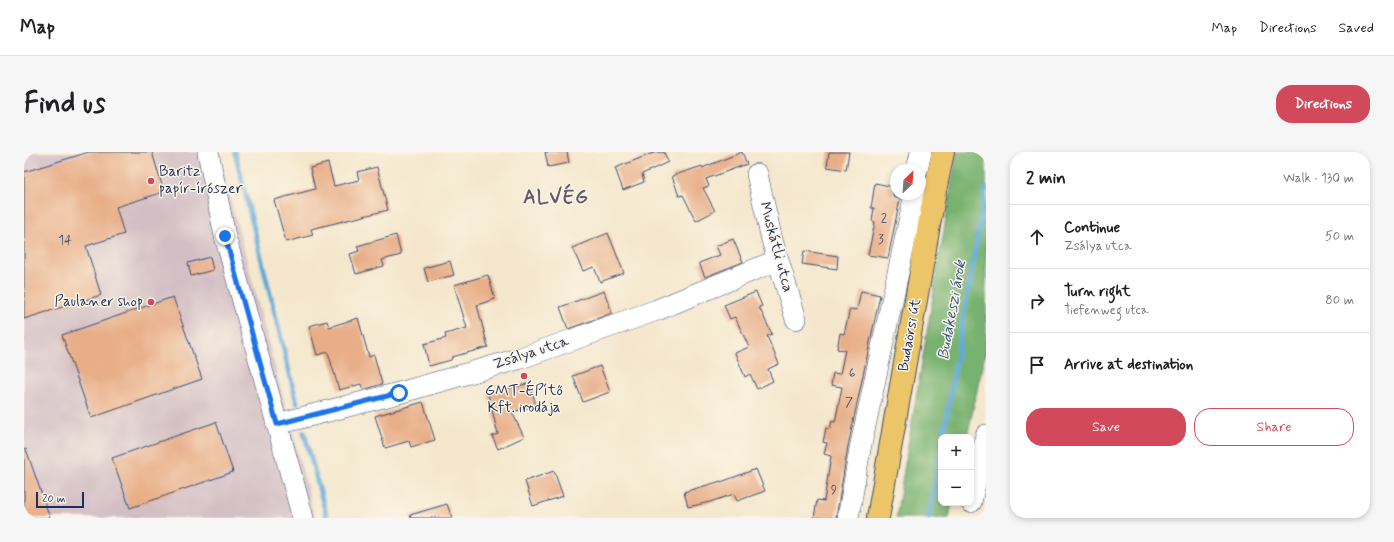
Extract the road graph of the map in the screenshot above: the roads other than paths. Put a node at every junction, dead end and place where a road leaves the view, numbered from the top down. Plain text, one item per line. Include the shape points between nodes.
1 (208, 152) edge
2 (921, 152) edge
3 (943, 152) edge
4 (918, 164) edge
5 (757, 174) dead end
6 (914, 200) edge
7 (778, 260) junction
8 (796, 319) dead end
9 (277, 424) junction
10 (986, 435) edge
11 (974, 489) edge
12 (970, 506) edge
13 (303, 518) edge
14 (848, 518) edge
15 (878, 518) edge
16 (967, 518) edge

1 - 9 street via 225,236
2 - 4 street
3 - 15 main road, Budaörsi út
5 - 7 street, Muskátli utca
6 - 14 street via 860,448
7 - 8 street, Muskátli utca
7 - 9 street, Zsálya utca via 657,310 518,359
9 - 13 street
10 - 11 street
12 - 16 street

